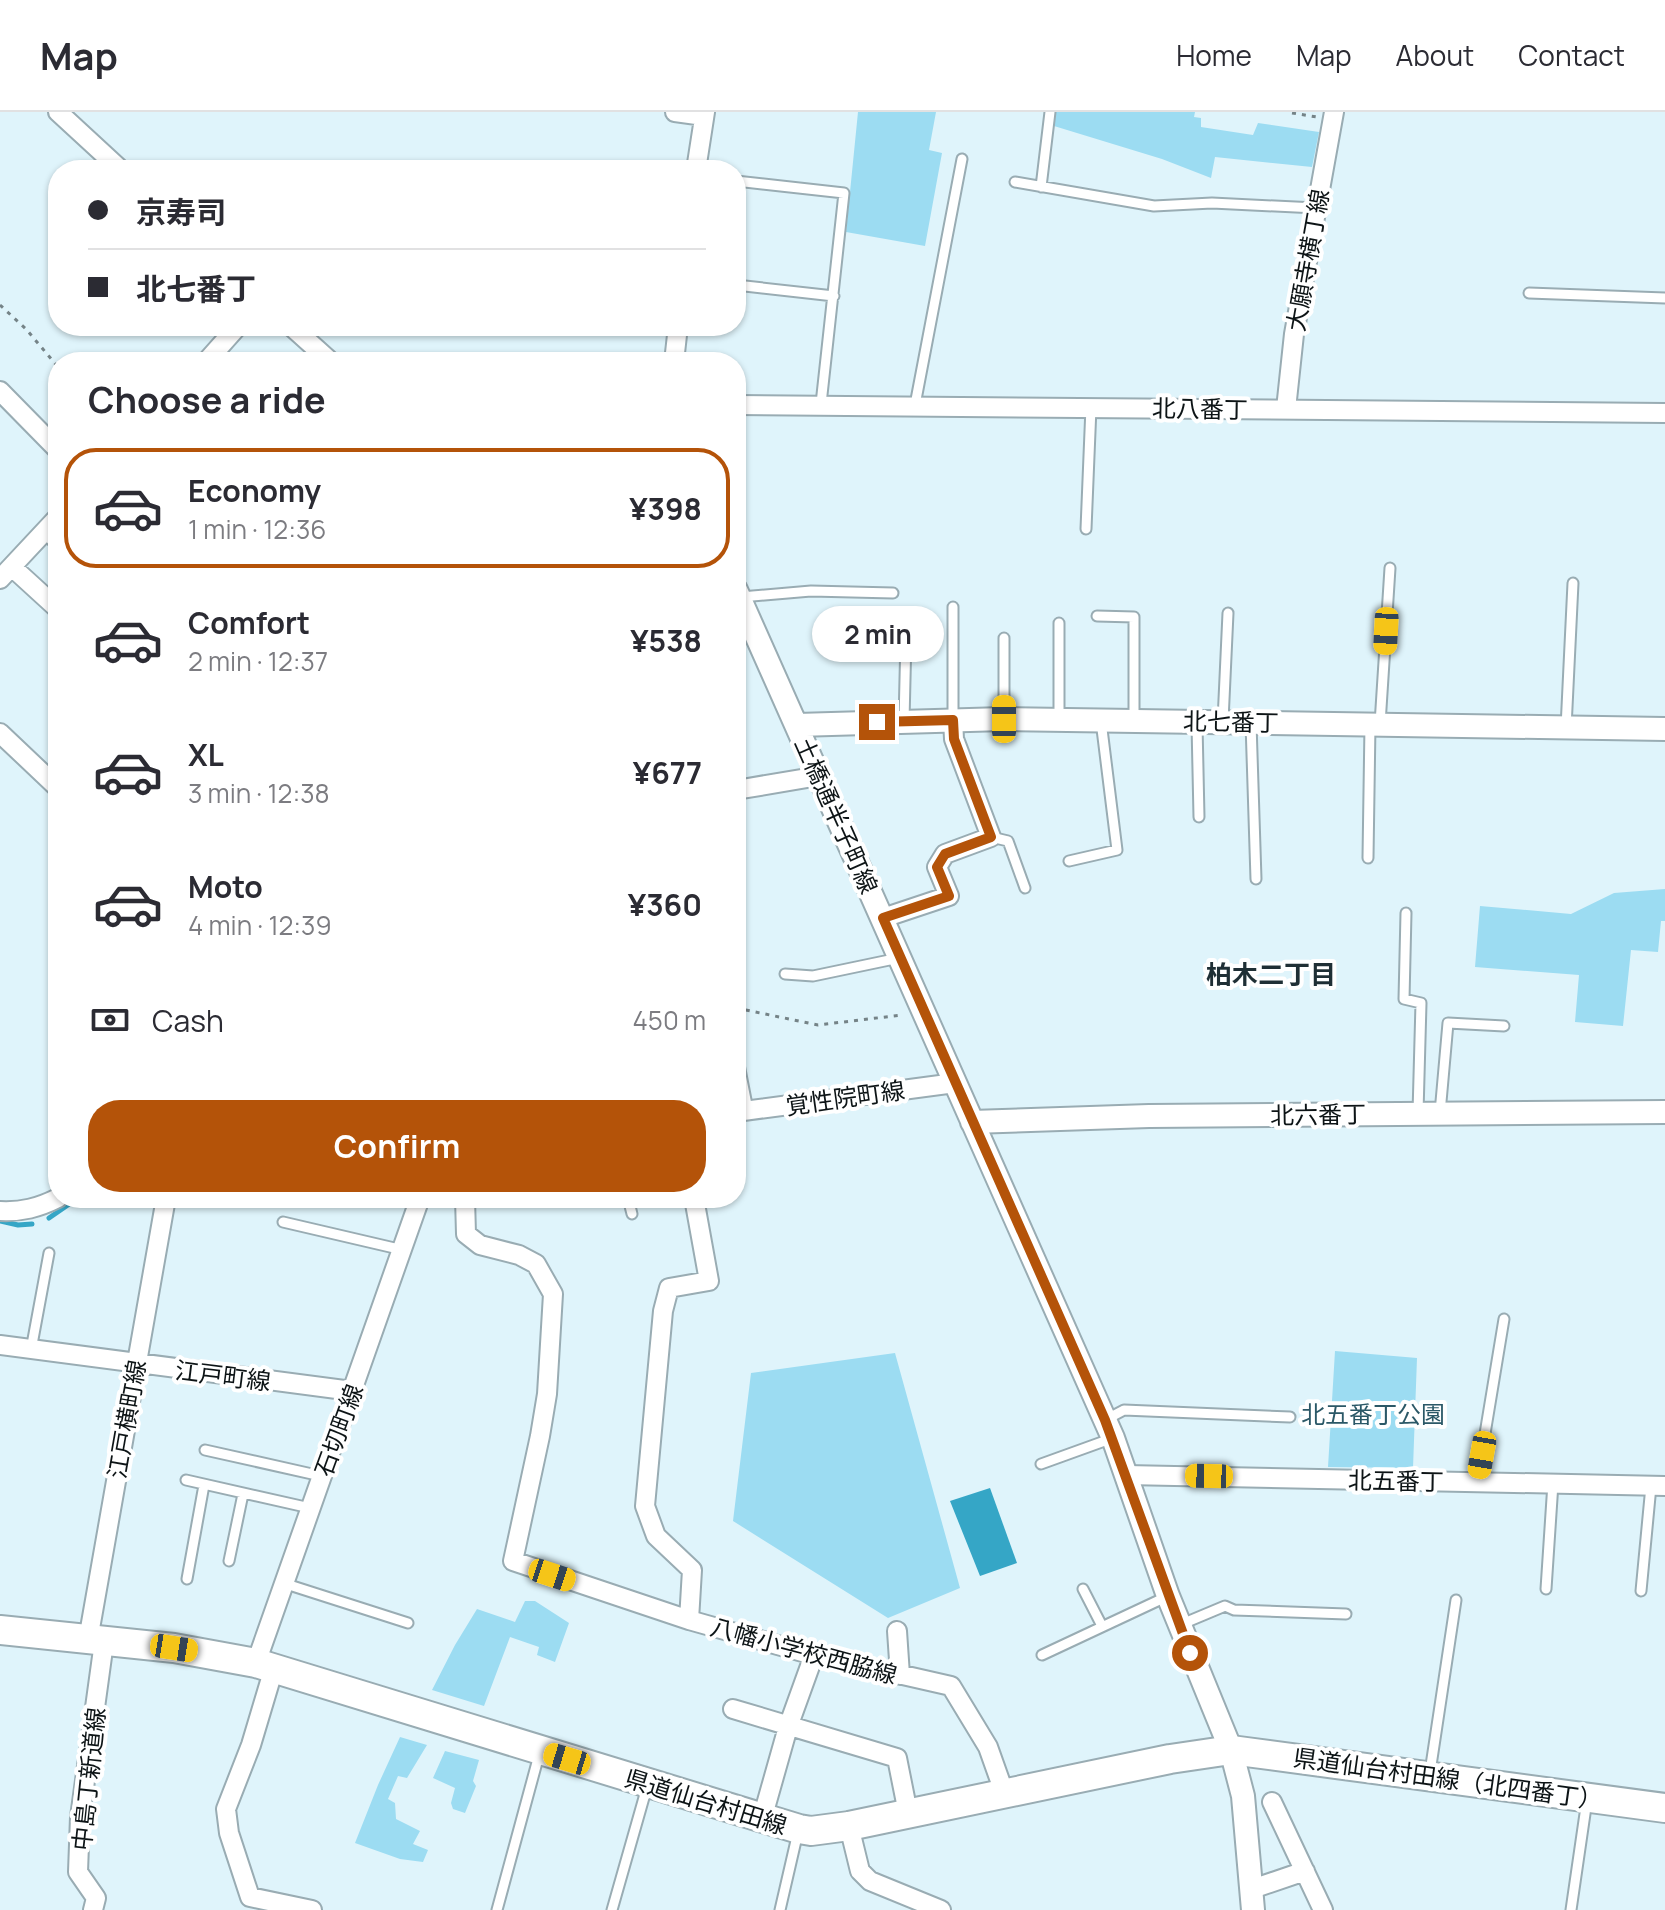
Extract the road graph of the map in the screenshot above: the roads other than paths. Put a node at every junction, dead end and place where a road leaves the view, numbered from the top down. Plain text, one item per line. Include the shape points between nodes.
1 (58, 112) edge
2 (675, 112) edge
3 (1050, 112) edge
4 (704, 114) edge
5 (1333, 116) edge
6 (962, 159) dead end
7 (110, 160) edge
8 (697, 160) edge
9 (746, 182) edge
10 (1015, 182) dead end
11 (1041, 187) junction
12 (1316, 208) junction
13 (746, 286) edge
14 (1529, 293) dead end
15 (834, 296) junction
16 (1665, 298) edge
17 (229, 336) edge
18 (302, 336) edge
19 (215, 352) edge
20 (320, 352) edge
21 (0, 391) edge
22 (821, 404) junction
23 (746, 405) edge
24 (915, 405) junction
25 (1091, 407) junction
26 (1286, 409) junction
27 (1665, 413) edge
28 (48, 440) edge
29 (48, 528) edge
30 (1086, 529) dead end
31 (44, 533) junction
32 (48, 537) edge
33 (1390, 568) dead end
34 (6, 573) edge
35 (1573, 583) dead end
36 (893, 593) dead end
37 (746, 594) edge
38 (48, 602) edge
39 (953, 607) dead end
40 (746, 612) edge
41 (1228, 613) dead end
42 (1097, 616) dead end
43 (1059, 623) dead end
44 (906, 637) dead end
45 (1004, 638) dead end
46 (1004, 719) junction
47 (953, 720) junction
48 (1059, 720) junction
49 (1101, 720) junction
50 (1134, 720) junction
51 (904, 721) junction
52 (1197, 721) junction
53 (1223, 721) junction
54 (1251, 722) junction
55 (1375, 724) junction
56 (797, 725) junction
57 (1566, 728) junction
58 (1665, 729) edge
59 (0, 733) edge
60 (819, 776) junction
61 (48, 779) edge
62 (746, 788) edge
63 (1199, 817) dead end
64 (991, 837) junction
65 (1368, 858) dead end
66 (1069, 861) dead end
67 (1256, 879) dead end
68 (1025, 888) dead end
69 (1406, 913) dead end
70 (883, 918) junction
71 (900, 958) junction
72 (785, 974) dead end
73 (1504, 1026) dead end
74 (955, 1083) junction
75 (746, 1110) edge
76 (1665, 1112) edge
77 (1429, 1113) junction
78 (972, 1122) junction
79 (48, 1203) edge
80 (164, 1208) edge
81 (417, 1208) edge
82 (465, 1208) edge
83 (630, 1208) edge
84 (696, 1208) edge
85 (0, 1211) edge
86 (632, 1214) dead end
87 (283, 1222) dead end
88 (403, 1250) junction
89 (49, 1253) dead end
90 (1504, 1319) dead end
91 (0, 1345) edge
92 (31, 1350) junction
93 (135, 1364) junction
94 (352, 1391) junction
95 (1290, 1417) dead end
96 (1109, 1429) junction
97 (205, 1450) dead end
98 (1041, 1464) dead end
99 (1126, 1475) junction
100 (321, 1476) junction
101 (186, 1480) dead end
102 (1477, 1482) junction
103 (1553, 1483) junction
104 (204, 1485) junction
105 (1658, 1486) edge
106 (243, 1494) junction
107 (310, 1508) junction
108 (229, 1561) dead end
109 (187, 1579) dead end
110 (283, 1583) junction
111 (1083, 1589) dead end
112 (1546, 1589) dead end
113 (1641, 1591) dead end
114 (1168, 1596) junction
115 (1456, 1600) dead end
116 (1346, 1614) dead end
117 (689, 1620) junction
118 (408, 1623) dead end
119 (1102, 1626) junction
120 (1179, 1626) junction
121 (0, 1630) edge
122 (897, 1631) dead end
123 (96, 1641) junction
124 (814, 1655) junction
125 (1042, 1655) dead end
126 (265, 1665) junction
127 (900, 1675) junction
128 (733, 1709) dead end
129 (788, 1727) junction
130 (1231, 1750) junction
131 (540, 1751) junction
132 (1430, 1775) junction
133 (648, 1784) junction
134 (1004, 1792) junction
135 (1588, 1797) junction
136 (1272, 1802) dead end
137 (1665, 1808) edge
138 (908, 1813) junction
139 (762, 1819) junction
140 (849, 1826) junction
141 (799, 1829) junction
142 (1305, 1871) junction
143 (1253, 1900) edge
144 (93, 1910) edge
145 (312, 1910) edge
146 (497, 1910) edge
147 (612, 1910) edge
148 (780, 1910) edge
149 (941, 1910) edge
150 (1323, 1910) edge
151 (1571, 1910) edge

1 - 7 street
2 - 4 street
3 - 11 lane
4 - 8 street
5 - 12 street, 大願寺横丁線
6 - 24 lane
9 - 15 lane via 844,193
10 - 11 lane
11 - 12 lane via 1154,206
12 - 26 street, 大願寺横丁線
13 - 15 lane
14 - 16 lane
15 - 22 lane
17 - 19 street
18 - 20 street
21 - 28 street
22 - 23 street, 北八番丁
22 - 24 street, 北八番丁
24 - 25 street, 北八番丁
25 - 26 street, 北八番丁
25 - 30 lane
26 - 27 street, 北八番丁
29 - 31 street
31 - 32 lane
31 - 34 street
33 - 55 lane
34 - 38 street
35 - 57 lane
36 - 37 lane
39 - 47 lane
40 - 56 street, 土橋通半子町線
41 - 53 lane
42 - 50 lane via 1134,617
43 - 48 lane
44 - 51 lane
45 - 46 lane
46 - 47 street, 北七番丁
46 - 48 street, 北七番丁
47 - 51 street, 北七番丁
47 - 64 street via 954,739
48 - 49 street, 北七番丁
49 - 50 street, 北七番丁
49 - 66 lane via 1117,850
50 - 52 street, 北七番丁
51 - 56 street, 北七番丁
52 - 53 street, 北七番丁
52 - 63 lane
53 - 54 street, 北七番丁
54 - 55 street, 北七番丁
54 - 67 lane
55 - 57 street, 北七番丁
55 - 65 lane
56 - 60 street, 土橋通半子町線
57 - 58 street, 北七番丁
59 - 61 street
60 - 62 street
60 - 70 street, 土橋通半子町線
64 - 68 lane via 1008,841
64 - 70 street via 945,854 937,867 949,896
69 - 77 lane via 1404,999 1421,1003
70 - 71 street, 土橋通半子町線
71 - 72 lane via 813,976
71 - 74 street, 土橋通半子町線
73 - 77 lane via 1448,1023
74 - 75 street, 覚性院町線
74 - 78 street, 土橋通半子町線
76 - 77 street, 北六番丁
77 - 78 street, 北六番丁
78 - 96 street, 土橋通半子町線
79 - 85 street via 20,1212
80 - 93 street, 江戸横町線
81 - 88 street, 石切町線
82 - 117 street via 466,1234 480,1245 536,1264 553,1294 547,1394 513,1561
83 - 86 lane
84 - 117 street, 八幡小学校西脇線 via 709,1281 669,1288 645,1506 656,1536 692,1570
87 - 88 lane
88 - 94 street, 石切町線
89 - 92 lane
90 - 102 lane
91 - 92 street, 江戸町線
92 - 93 street, 江戸町線
93 - 94 street, 江戸町線
93 - 123 street, 江戸横町線
94 - 100 street, 石切町線
95 - 96 lane via 1124,1410
96 - 98 lane
96 - 99 street, 土橋通半子町線
97 - 100 lane
99 - 102 street, 北五番丁
99 - 114 street, 土橋通半子町線
100 - 107 street, 石切町線
101 - 104 lane
102 - 103 street, 北五番丁
103 - 105 street, 北五番丁
103 - 112 lane
104 - 106 lane
104 - 109 lane
105 - 113 lane
106 - 107 lane
106 - 108 lane
107 - 110 street, 石切町線
110 - 118 lane
110 - 126 street, 石切町線
111 - 119 lane
114 - 119 lane
114 - 120 street, 土橋通半子町線
115 - 132 lane
116 - 120 lane via 1225,1606
117 - 124 street, 八幡小学校西脇線
119 - 125 lane
120 - 130 street, 土橋通半子町線
121 - 123 main road, 県道仙台村田線
122 - 127 street
123 - 126 main road, 県道仙台村田線 via 174,1648
123 - 144 street, 中島丁新道線 via 78,1872 96,1898
124 - 127 street, 八幡小学校西脇線
124 - 129 street
126 - 131 main road, 県道仙台村田線
126 - 145 street, 石切町線 via 251,1745 226,1809 229,1833 250,1897
127 - 134 street, 八幡小学校西脇線 via 951,1686 988,1747
128 - 129 street
129 - 138 street via 897,1758
129 - 139 street
130 - 132 main road, 県道仙台村田線（北四番丁）
130 - 134 main road, 県道仙台村田線
130 - 143 street, 土橋通半子町線 via 1243,1796
131 - 133 main road, 県道仙台村田線
131 - 146 lane
132 - 135 main road, 県道仙台村田線（北四番丁）
133 - 139 main road, 県道仙台村田線
133 - 147 lane
134 - 138 main road, 県道仙台村田線
135 - 137 main road, 県道仙台村田線（北四番丁）
135 - 151 lane
136 - 142 street
138 - 140 main road, 県道仙台村田線
139 - 141 main road, 県道仙台村田線
140 - 141 main road, 県道仙台村田線
140 - 149 street via 860,1871 870,1881
141 - 148 lane
142 - 143 street
142 - 150 street

